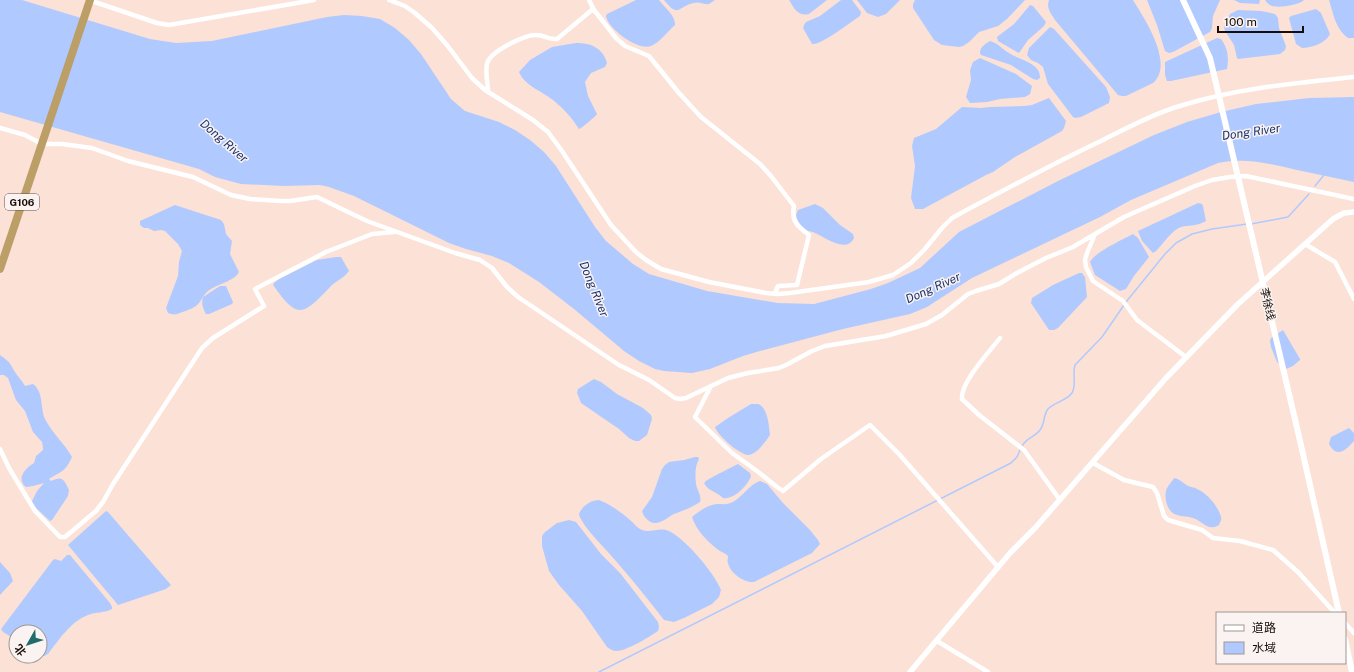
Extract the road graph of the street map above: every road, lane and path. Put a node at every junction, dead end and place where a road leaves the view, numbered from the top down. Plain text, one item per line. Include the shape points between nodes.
1 (314, 0) edge
2 (389, 0) edge
3 (589, 0) edge
4 (1183, 0) edge
5 (89, 3) edge
6 (593, 9) junction
7 (1354, 77) edge
8 (488, 92) junction
9 (0, 128) edge
10 (43, 140) junction
11 (1354, 198) edge
12 (1354, 212) edge
13 (396, 232) junction
14 (1096, 233) junction
15 (1305, 244) junction
16 (0, 269) edge
17 (775, 293) junction
18 (1354, 299) edge
19 (1000, 338) dead end
20 (1186, 357) junction
21 (711, 386) junction
22 (0, 449) edge
23 (1093, 463) junction
24 (1060, 500) junction
25 (998, 567) junction
26 (1335, 612) edge
27 (1339, 612) edge
28 (1346, 624) edge
29 (1354, 633) edge
30 (937, 641) junction
31 (1346, 644) edge
32 (910, 672) edge
33 (988, 672) edge
34 (1352, 672) edge

1 - 5 street via 169,25
2 - 8 street via 405,6 432,28 472,78
3 - 6 street
4 - 27 main road, 李徐线 via 1210,58
5 - 10 highway, G106
6 - 8 street via 557,39 550,40 537,35 527,37 517,40 493,55 486,66
6 - 17 street via 620,42 649,56 701,117 760,164 794,206 794,219 809,235 797,285 778,286
7 - 17 street via 1235,92 1171,109 1066,158 952,218 917,258 893,275 863,283
8 - 17 street via 534,120 548,132 611,225 649,263 676,274 743,289
9 - 10 street
10 - 13 street via 92,148 128,161 193,177 231,195 250,199 290,201 317,197
10 - 16 highway, G106
11 - 14 street via 1246,176 1230,177 1212,180 1184,191 1124,217
12 - 15 street via 1337,216
13 - 21 street via 455,254 480,260 492,268 518,297 603,355 649,380 675,398 683,399
13 - 22 street via 372,234 326,252 255,289 264,306 213,338 202,348 103,502 93,514 65,537 60,537 35,511
14 - 20 street via 1085,256 1085,264 1093,281 1123,301 1137,320
14 - 21 street via 999,284 972,292 926,324 886,336 825,346 784,366 738,375
15 - 18 street via 1335,262
15 - 20 street via 1238,304
19 - 24 street via 976,367 962,397 965,403 1028,454
20 - 23 street
21 - 25 street via 695,417 732,453 783,491 821,459 870,425 899,454
23 - 24 street
23 - 26 street via 1124,480 1153,487 1168,520 1202,530 1213,538 1240,541 1273,550 1298,572
24 - 25 street
25 - 30 street
28 - 29 street
30 - 32 street
30 - 33 street
31 - 34 main road

